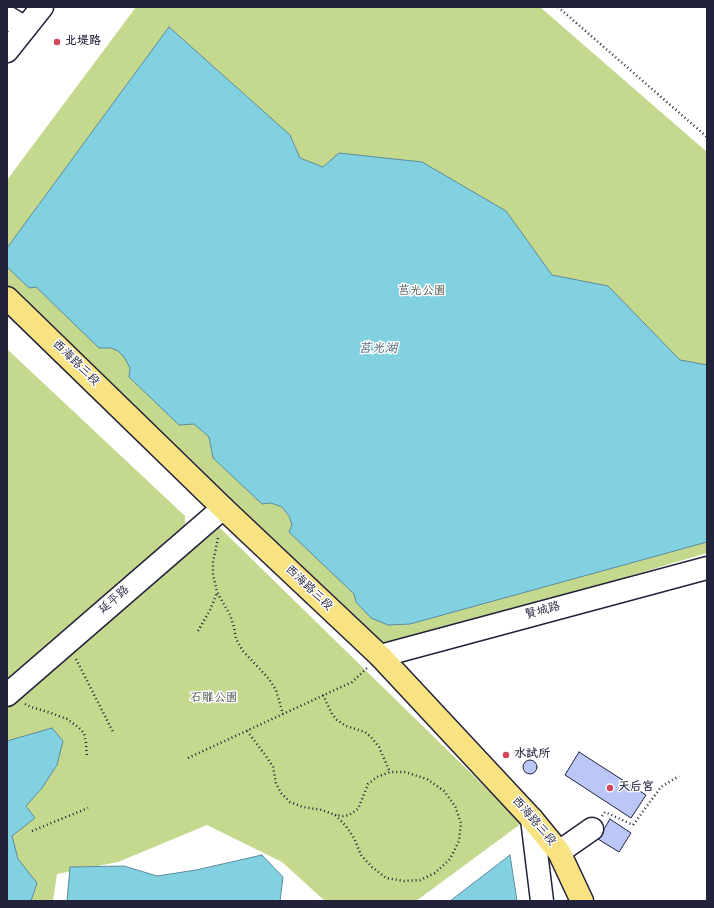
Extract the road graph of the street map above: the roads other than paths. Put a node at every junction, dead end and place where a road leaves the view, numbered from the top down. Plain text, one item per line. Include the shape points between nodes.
1 (42, 7) edge
2 (16, 22) edge
3 (7, 51) edge
4 (7, 298) edge
5 (223, 508) junction
6 (707, 568) edge
7 (380, 656) junction
8 (7, 694) edge
9 (532, 819) junction
10 (592, 829) road end
11 (559, 852) junction
12 (542, 901) edge
13 (582, 901) edge

1 - 2 street
2 - 3 street
4 - 5 main road, 西海路三段
5 - 7 main road, 西海路三段
5 - 8 street, 延平路
6 - 7 street, 賢城路
7 - 9 main road, 西海路三段
9 - 11 main road, 西海路三段
9 - 12 street
10 - 11 street
11 - 13 main road, 西海路三段

